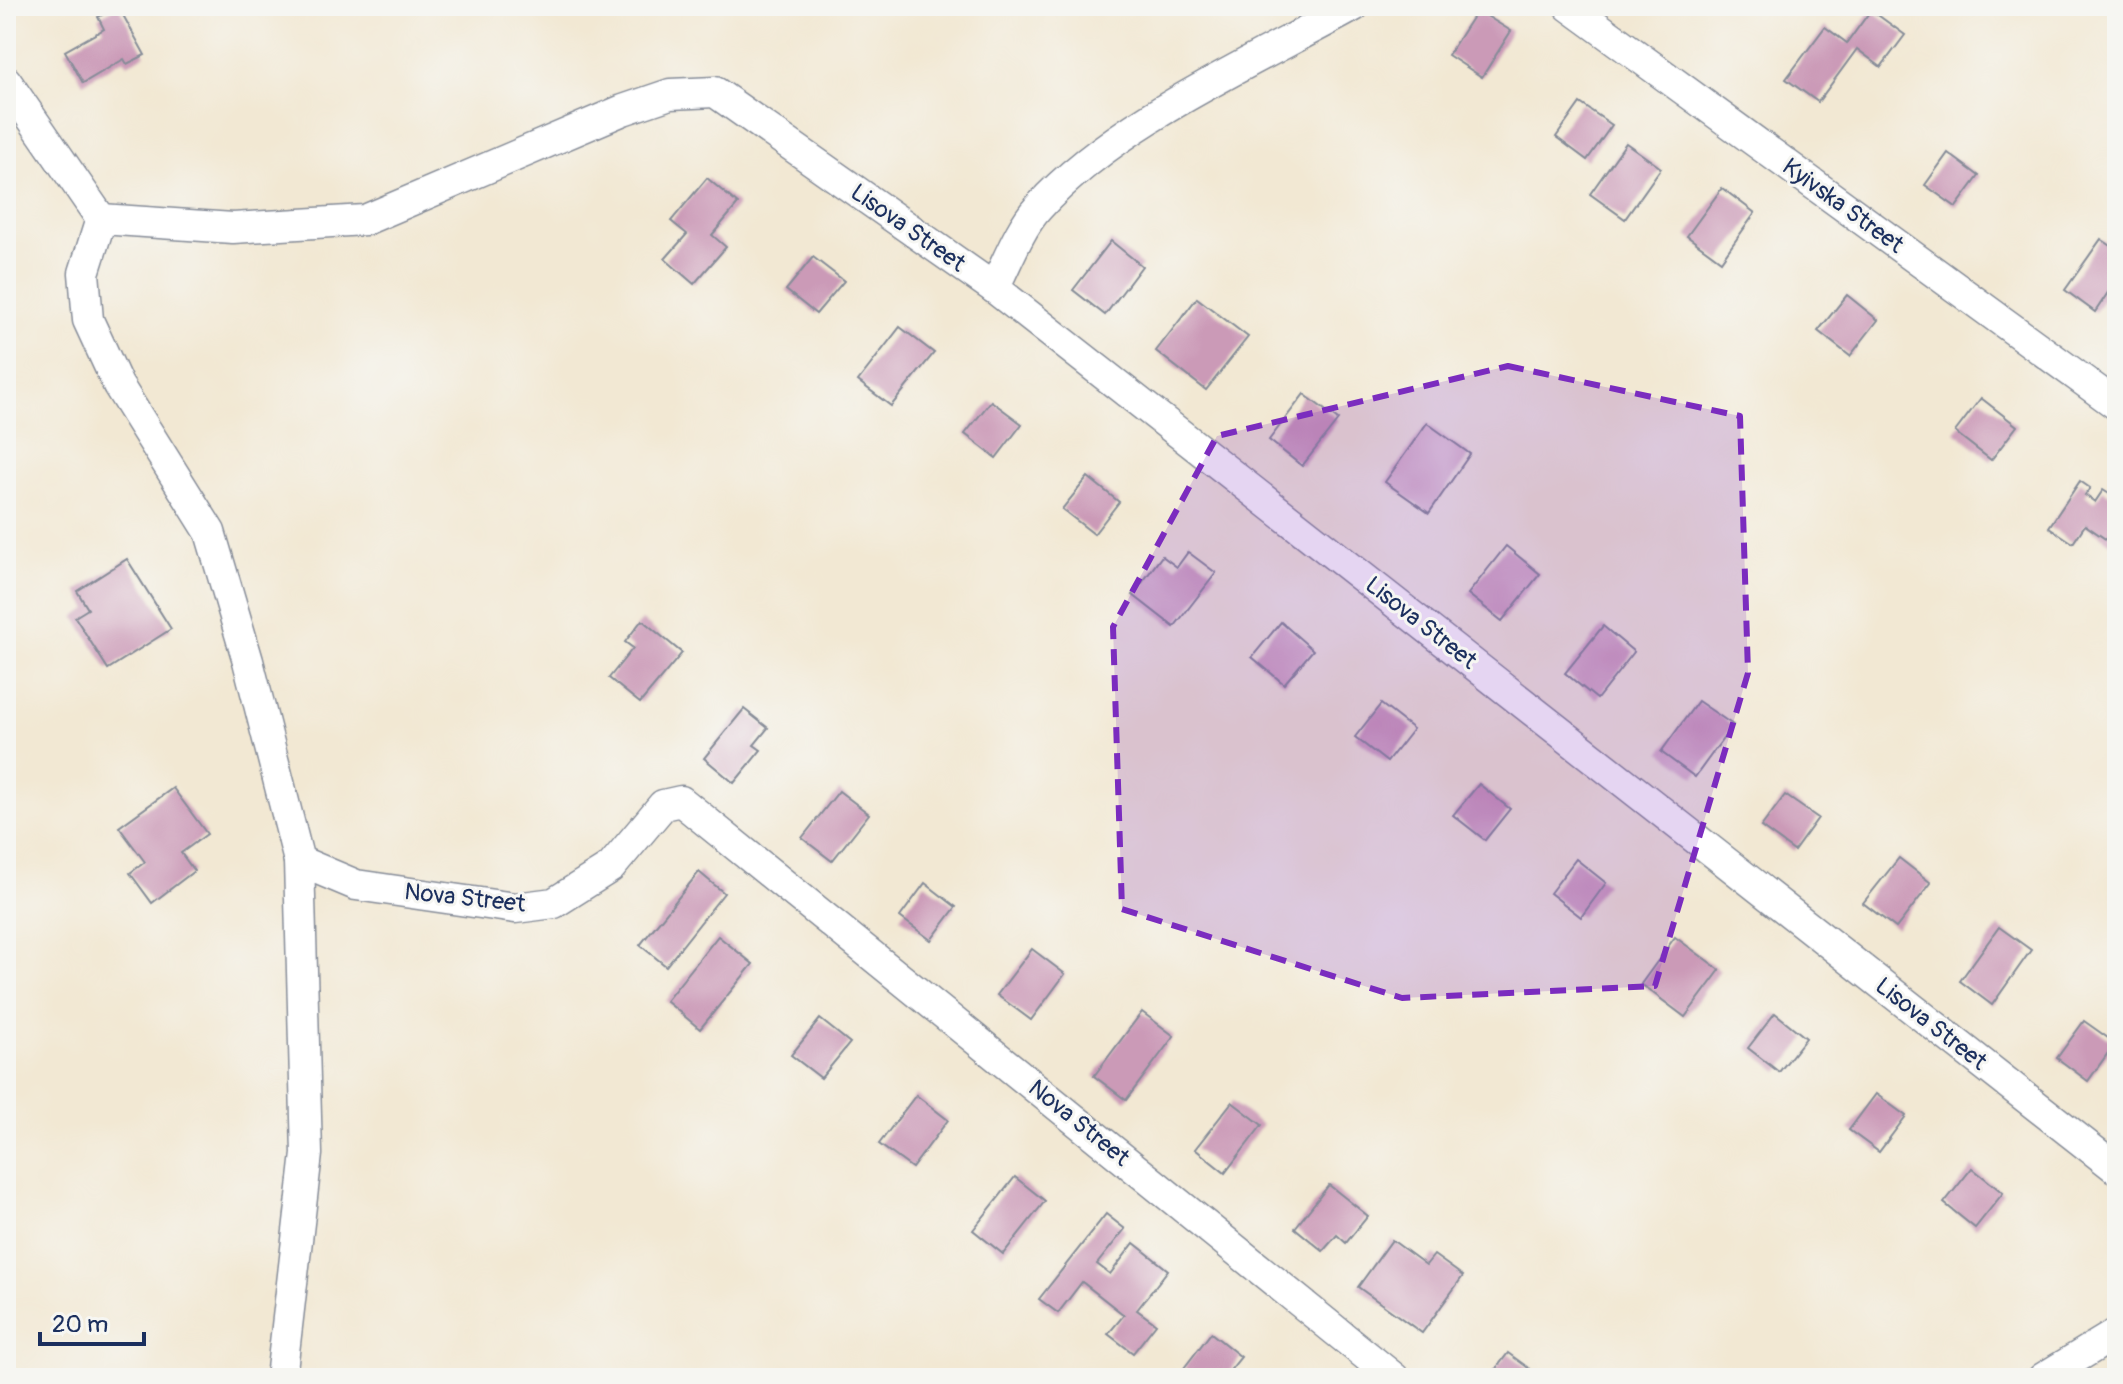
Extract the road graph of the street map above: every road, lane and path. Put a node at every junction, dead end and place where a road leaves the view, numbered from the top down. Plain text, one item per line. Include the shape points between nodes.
1 (1354, 6) edge
2 (1569, 6) edge
3 (6, 81) edge
4 (101, 219) junction
5 (994, 288) junction
6 (2117, 405) edge
7 (299, 861) junction
8 (2117, 1169) edge
9 (2117, 1333) edge
10 (281, 1378) edge
11 (1394, 1378) edge
12 (2043, 1378) edge

1 - 5 street via 1131,130 1076,171 1035,211
2 - 6 street, Kyivska Street
3 - 4 street
4 - 5 street, Lisova Street via 233,228 365,220 623,110 670,94 715,92
4 - 7 street via 84,273 88,320 118,385 210,532
5 - 8 street, Lisova Street
7 - 10 street via 307,1154
7 - 11 street, Nova Street via 356,885 515,908 554,903 611,867 663,805 681,801
9 - 12 street

